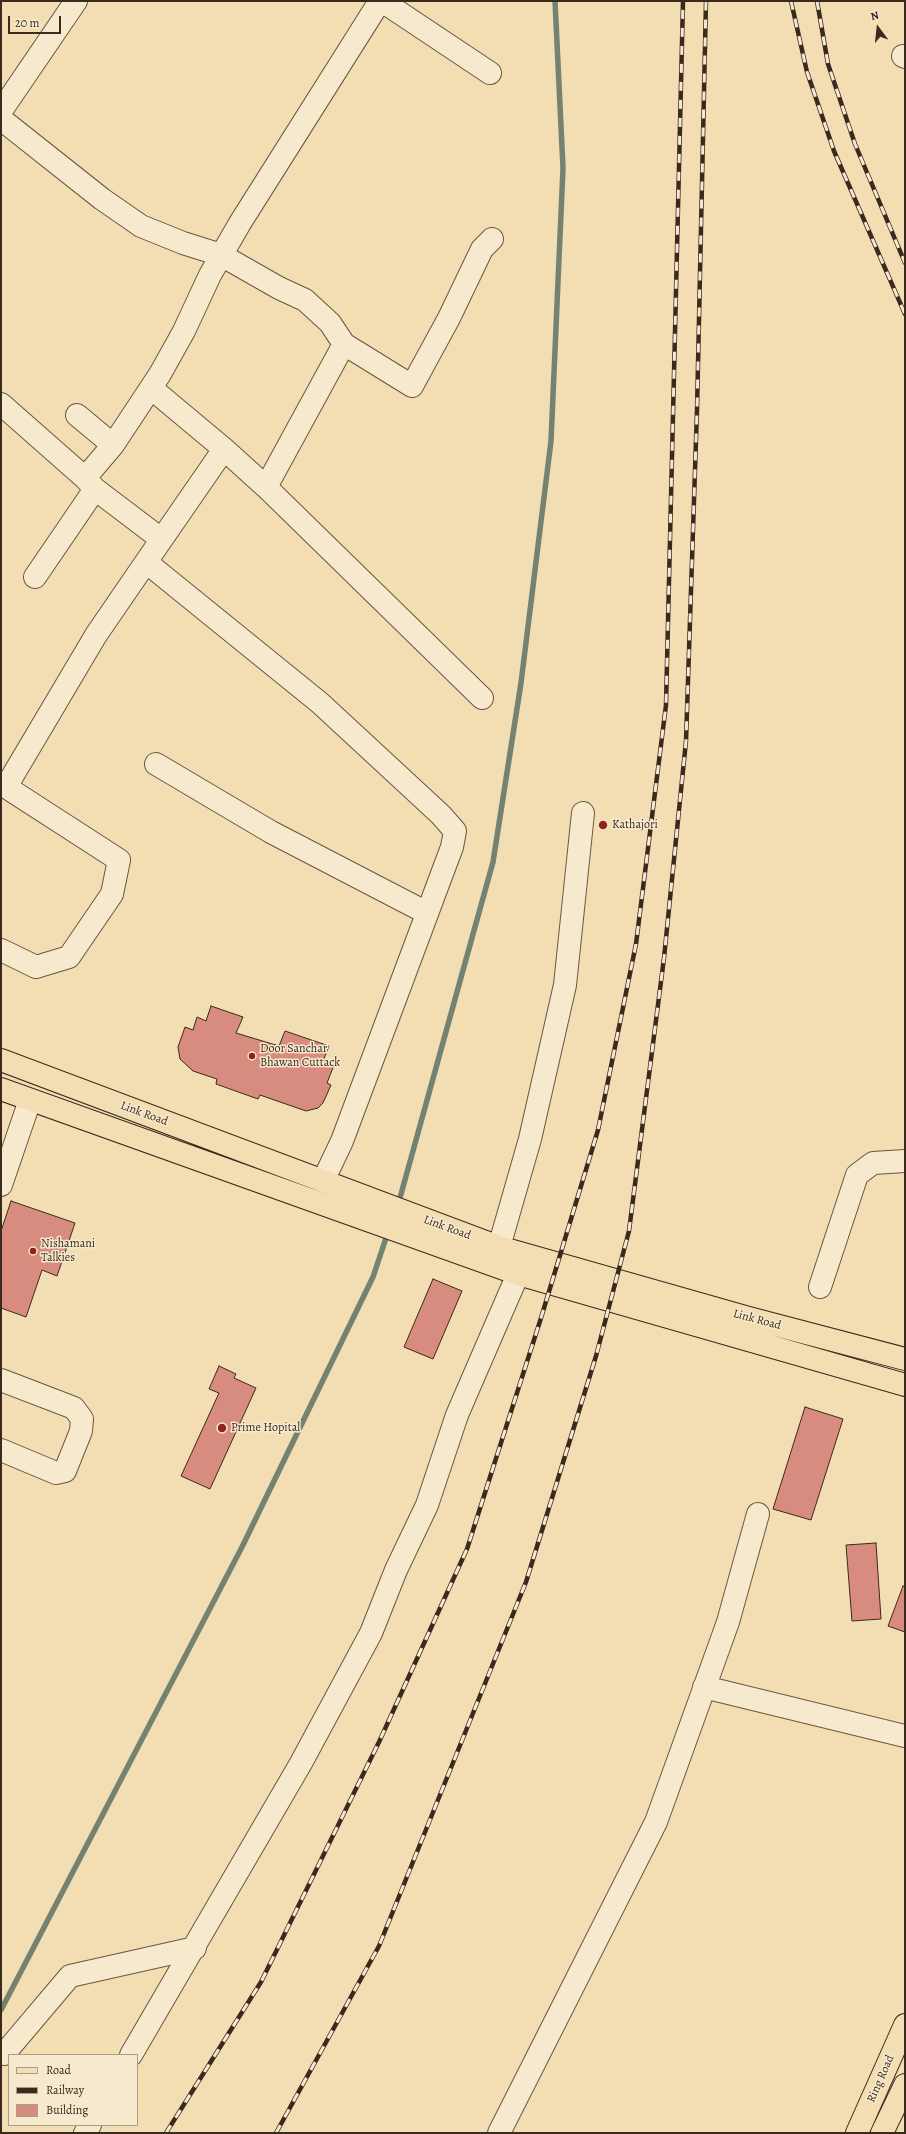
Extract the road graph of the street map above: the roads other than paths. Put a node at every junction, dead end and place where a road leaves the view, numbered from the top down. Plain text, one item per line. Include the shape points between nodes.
1 (76, 1) edge
2 (381, 1) edge
3 (490, 73) dead end
4 (1, 111) edge
5 (1, 118) edge
6 (492, 239) dead end
7 (221, 255) junction
8 (344, 344) junction
9 (151, 388) junction
10 (1, 404) edge
11 (77, 415) dead end
12 (113, 445) junction
13 (224, 449) junction
14 (90, 484) junction
15 (266, 487) junction
16 (161, 539) junction
17 (146, 562) junction
18 (35, 577) dead end
19 (482, 698) dead end
20 (156, 764) dead end
21 (3, 785) edge
22 (583, 813) dead end
23 (427, 914) junction
24 (1, 950) edge
25 (1, 1060) edge
26 (1, 1089) edge
27 (30, 1100) junction
28 (905, 1161) edge
29 (323, 1181) junction
30 (1, 1185) edge
31 (360, 1206) junction
32 (410, 1224) junction
33 (499, 1247) junction
34 (518, 1274) junction
35 (820, 1286) dead end
36 (905, 1359) edge
37 (1, 1380) edge
38 (905, 1385) edge
39 (1, 1450) edge
40 (758, 1514) dead end
41 (704, 1687) junction
42 (905, 1736) edge
43 (195, 1948) junction
44 (905, 2025) edge
45 (1, 2052) edge
46 (132, 2054) edge
47 (905, 2085) edge
48 (499, 2133) edge
49 (857, 2133) edge
50 (882, 2133) edge

1 - 4 street
2 - 3 street
2 - 7 street
5 - 7 street via 73,177 141,226
6 - 8 street via 482,249 449,318 412,386
7 - 8 street via 305,300 330,323
7 - 9 street via 184,331
8 - 15 street
9 - 12 street
9 - 13 street
10 - 14 street
11 - 12 street
12 - 14 street
13 - 15 street
13 - 16 street
14 - 16 street
14 - 18 street
15 - 19 street
16 - 17 street
17 - 21 street via 96,635
17 - 23 street via 320,703 455,831 452,847
20 - 23 street via 271,832
21 - 24 street via 119,860 112,894 69,957 36,967
22 - 33 street via 565,985 530,1139
23 - 29 street via 342,1141
25 - 29 main road, Link Road
26 - 27 main road, Link Road
27 - 30 street
27 - 31 main road, Link Road
28 - 35 street via 873,1163 857,1174
29 - 31 main road, Link Road
31 - 32 main road, Link Road
32 - 33 main road, Link Road
32 - 34 main road, Link Road
33 - 36 main road, Link Road
34 - 38 main road, Link Road
34 - 43 street via 457,1414 427,1505 396,1570 371,1633 301,1764
37 - 39 street via 74,1408 82,1419 81,1431 66,1470 56,1472
40 - 41 street via 728,1622
41 - 42 street
41 - 48 street via 656,1822
43 - 45 street via 70,1976 4,2054
43 - 46 street
44 - 49 main road, Ring Road
47 - 50 main road

